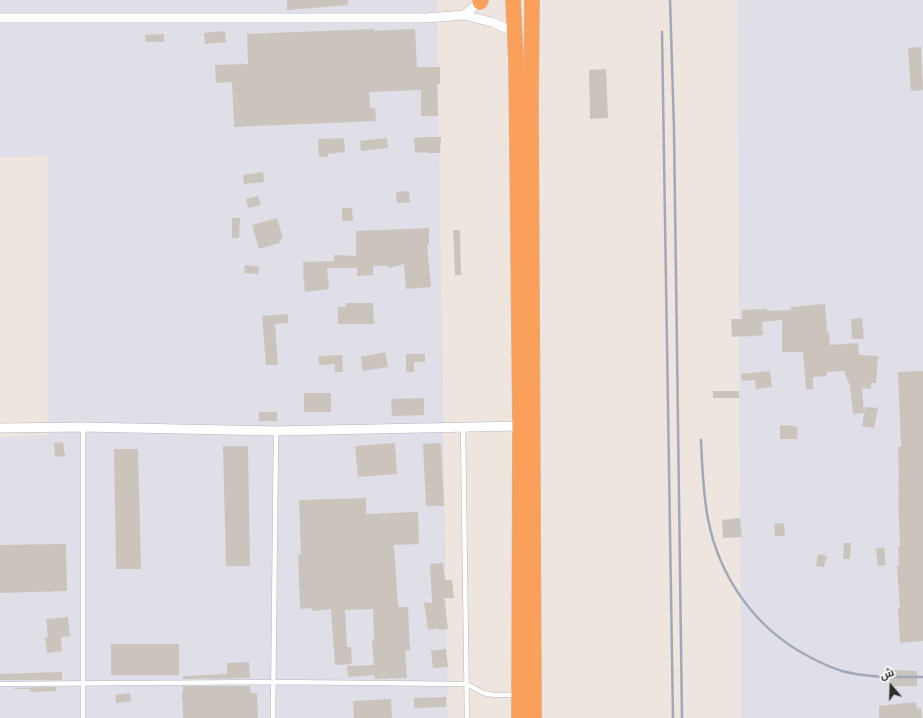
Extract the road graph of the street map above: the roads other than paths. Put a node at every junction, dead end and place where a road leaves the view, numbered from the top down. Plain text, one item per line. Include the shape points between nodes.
1 (513, 0) edge
2 (532, 0) edge
3 (481, 1) edge
4 (464, 15) junction
5 (0, 18) edge
6 (515, 32) junction
7 (520, 426) junction
8 (84, 427) junction
9 (463, 427) junction
10 (0, 428) edge
11 (276, 431) junction
12 (274, 682) junction
13 (83, 683) junction
14 (0, 684) edge
15 (467, 684) junction
16 (519, 695) junction
17 (83, 718) edge
18 (273, 718) edge
19 (467, 718) edge
20 (519, 718) edge
21 (534, 718) edge

1 - 6 highway
2 - 21 highway
3 - 4 street
4 - 5 street via 426,18
4 - 6 street
6 - 7 highway
7 - 9 street
7 - 16 highway
8 - 10 street
8 - 11 street
8 - 13 lane
9 - 11 street
9 - 15 lane
11 - 12 lane
12 - 13 lane
12 - 15 lane
12 - 18 lane
13 - 14 lane
13 - 17 lane
15 - 16 lane via 483,693
15 - 19 lane
16 - 20 highway

